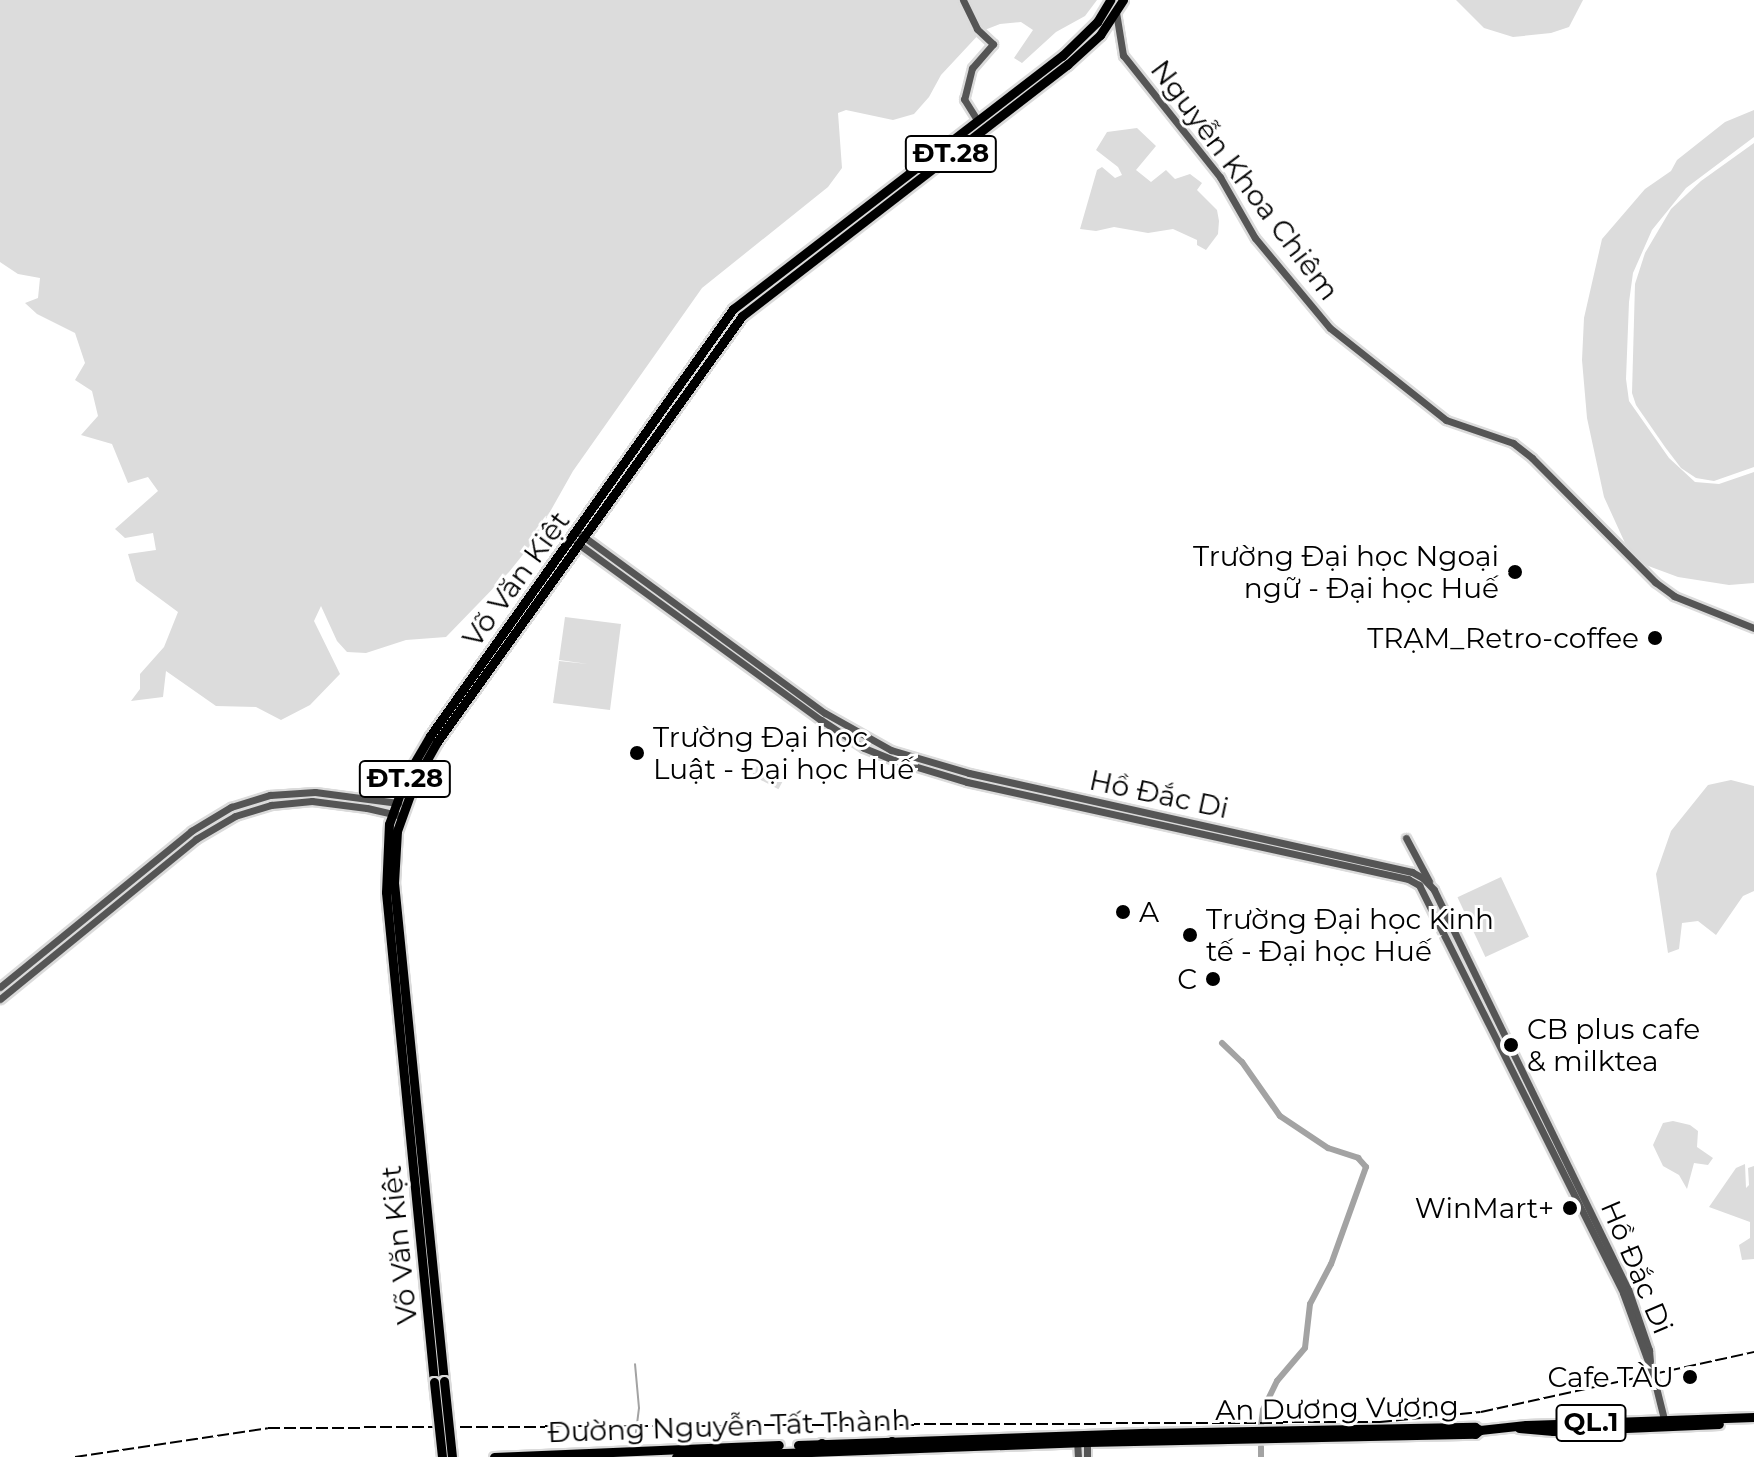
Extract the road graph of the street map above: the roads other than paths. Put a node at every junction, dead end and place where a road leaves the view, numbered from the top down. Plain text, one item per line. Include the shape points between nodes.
1 (963, 0) edge
2 (1123, 0) edge
3 (1111, 6) edge
4 (980, 124) junction
5 (579, 539) junction
6 (1754, 628) edge
7 (399, 803) junction
8 (396, 815) junction
9 (188, 834) junction
10 (1406, 838) dead end
11 (194, 841) junction
12 (1421, 881) junction
13 (1434, 890) junction
14 (45, 950) junction
15 (52, 957) junction
16 (0, 987) edge
17 (0, 999) edge
18 (1650, 1367) junction
19 (439, 1382) junction
20 (1664, 1419) junction
21 (1754, 1420) edge
22 (1519, 1428) junction
23 (1082, 1439) junction
24 (966, 1443) joint
25 (822, 1447) junction
26 (626, 1453) edge
27 (442, 1457) edge
28 (452, 1457) edge
29 (494, 1457) edge
30 (676, 1457) edge
31 (1078, 1457) edge
32 (1087, 1457) edge

1 - 4 street via 977,29 993,44 972,68 964,99
2 - 3 main road, Võ Văn Kiệt / ĐT.28
3 - 4 main road, Võ Văn Kiệt / ĐT.28 via 1085,50
3 - 6 street, Nguyễn Khoa Chiêm via 1123,55 1207,158 1255,238 1330,328 1446,420 1513,443 1674,596
4 - 5 main road, Võ Văn Kiệt / ĐT.28 via 733,309
5 - 7 main road, Võ Văn Kiệt / ĐT.28 via 430,736
5 - 12 street, Hồ Đắc Di via 821,720 879,754 967,782
7 - 8 main road, Võ Văn Kiệt / ĐT.28
7 - 9 street via 315,792 270,795 231,807
8 - 11 street via 312,801 271,805 235,816
8 - 19 main road, Võ Văn Kiệt / ĐT.28 via 385,865
9 - 11 street
9 - 14 street
10 - 13 street
11 - 15 street
12 - 13 street, Hồ Đắc Di
12 - 18 street, Hồ Đắc Di via 1623,1293
13 - 18 street, Hồ Đắc Di via 1628,1289
14 - 15 street
14 - 16 street
15 - 17 street
18 - 20 street
19 - 27 main road, ĐT.28, bridge
19 - 28 main road, ĐT.28, bridge
20 - 21 main road, QL.1
20 - 22 main road, QL.1
21 - 22 main road, QL.1 via 1553,1431
22 - 23 main road, An Dương Vương
23 - 24 main road, An Dương Vương
23 - 31 street
23 - 32 street
24 - 25 main road, Đường Nguyễn Tất Thành
25 - 26 main road, Đường Nguyễn Tất Thành
25 - 30 main road, Đường Nguyễn Tất Thành
26 - 29 main road, Đường Nguyễn Tất Thành

